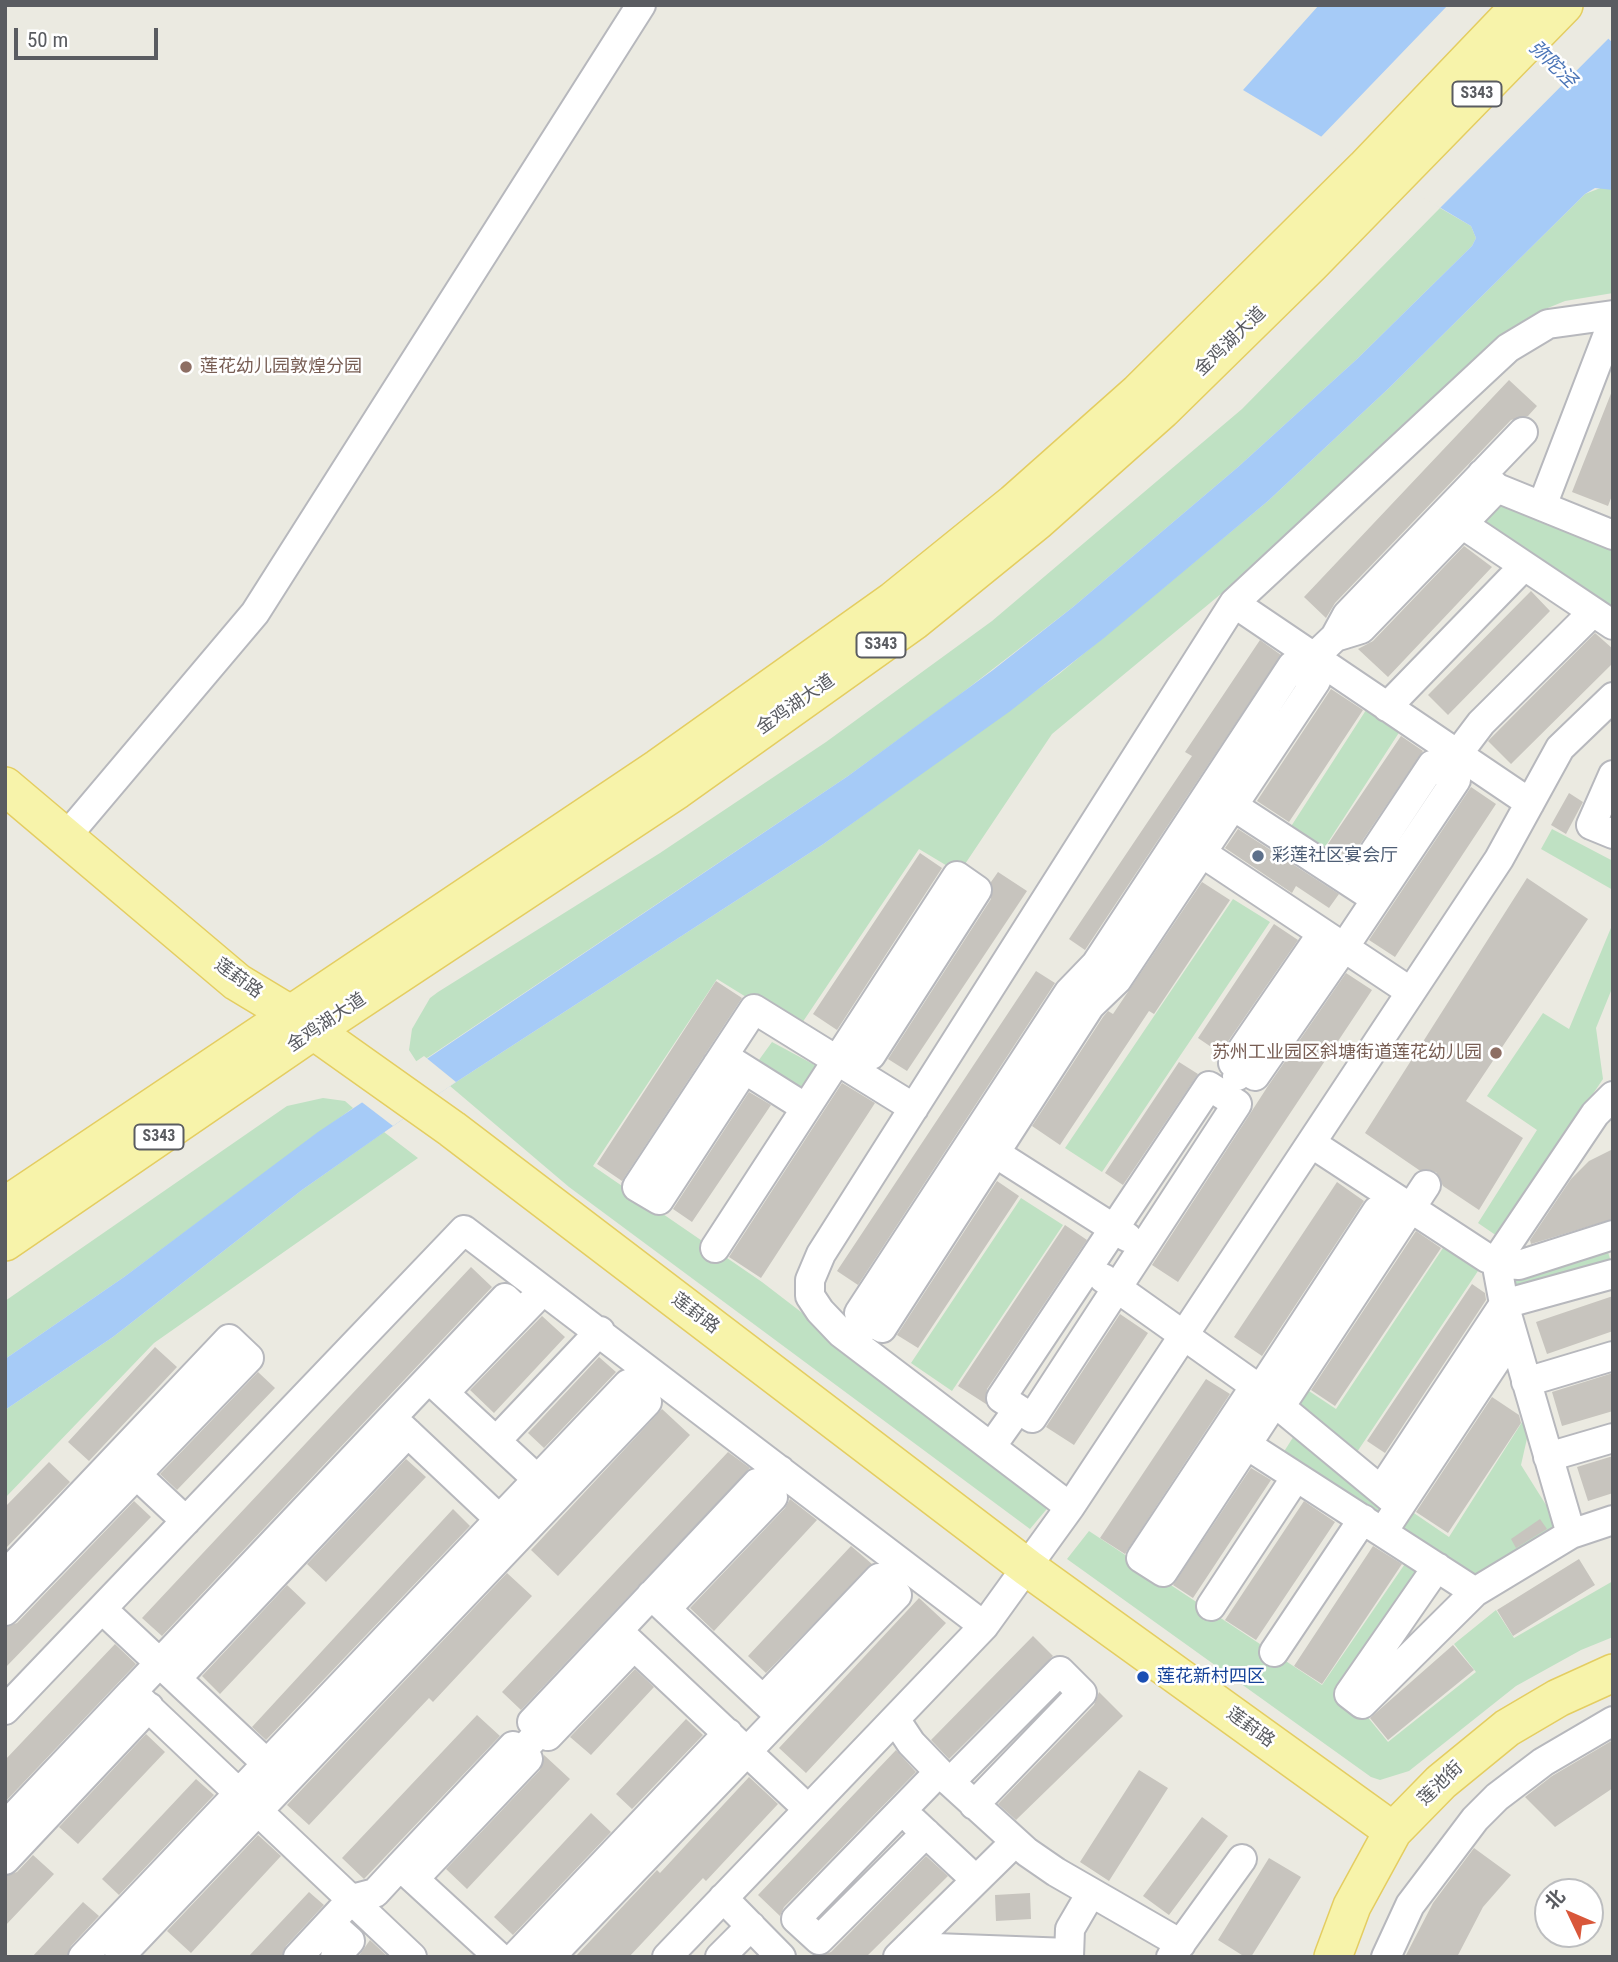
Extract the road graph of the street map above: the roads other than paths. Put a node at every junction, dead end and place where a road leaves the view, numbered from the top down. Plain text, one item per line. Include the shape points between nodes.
1 (641, 5) edge
2 (1521, 5) edge
3 (1564, 5) edge
4 (1378, 176) junction
5 (1613, 315) edge
6 (1613, 321) edge
7 (1523, 432) dead end
8 (1490, 481) junction
9 (1542, 506) junction
10 (1462, 524) junction
11 (1613, 535) edge
12 (1524, 566) junction
13 (1234, 603) junction
14 (1603, 619) edge
15 (1335, 637) junction
16 (1309, 666) junction
17 (1387, 707) junction
18 (1606, 711) edge
19 (1450, 763) junction
20 (1613, 775) edge
21 (5, 786) edge
22 (1221, 798) junction
23 (1530, 803) junction
24 (1613, 834) edge
25 (65, 838) junction
26 (1190, 845) junction
27 (1364, 891) junction
28 (1332, 942) junction
29 (1411, 992) junction
30 (302, 1023) junction
31 (844, 1051) junction
32 (1223, 1095) junction
33 (1613, 1096) edge
34 (806, 1108) junction
35 (914, 1108) junction
36 (1311, 1143) junction
37 (984, 1146) junction
38 (1426, 1185) dead end
39 (5, 1206) edge
40 (1405, 1217) junction
41 (1113, 1228) junction
42 (1613, 1235) edge
43 (5, 1242) edge
44 (1144, 1247) junction
45 (715, 1248) dead end
46 (1496, 1261) junction
47 (1087, 1267) junction
48 (1613, 1274) edge
49 (1117, 1287) junction
50 (545, 1289) junction
51 (1504, 1304) junction
52 (600, 1331) junction
53 (1185, 1334) junction
54 (1513, 1335) junction
55 (854, 1343) junction
56 (1613, 1356) edge
57 (1526, 1382) junction
58 (646, 1383) junction
59 (437, 1386) junction
60 (1267, 1396) junction
61 (1018, 1409) junction
62 (400, 1425) junction
63 (1613, 1438) edge
64 (496, 1441) junction
65 (1247, 1445) junction
66 (991, 1447) junction
67 (1548, 1457) junction
68 (127, 1466) junction
69 (1296, 1477) junction
70 (772, 1479) junction
71 (547, 1489) junction
72 (1391, 1498) junction
73 (1070, 1507) junction
74 (1613, 1520) edge
75 (186, 1521) junction
76 (1373, 1526) junction
77 (509, 1528) junction
78 (1571, 1534) junction
79 (1437, 1567) junction
80 (1028, 1568) junction
81 (5, 1575) edge
82 (896, 1576) junction
83 (1475, 1592) junction
84 (659, 1602) junction
85 (1211, 1606) dead end
86 (103, 1609) junction
87 (5, 1612) edge
88 (984, 1626) junction
89 (626, 1638) junction
90 (1274, 1653) dead end
91 (169, 1671) junction
92 (1613, 1673) edge
93 (141, 1699) junction
94 (772, 1708) junction
95 (5, 1710) edge
96 (895, 1719) junction
97 (1613, 1721) edge
98 (737, 1742) junction
99 (277, 1772) junction
100 (945, 1777) junction
101 (249, 1801) junction
102 (42, 1804) junction
103 (974, 1805) junction
104 (808, 1810) junction
105 (902, 1810) junction
106 (5, 1826) edge
107 (1394, 1831) junction
108 (926, 1833) junction
109 (1015, 1842) junction
110 (641, 1843) junction
111 (7, 1855) edge
112 (1242, 1859) dead end
113 (407, 1873) junction
114 (976, 1880) junction
115 (1091, 1893) junction
116 (723, 1898) junction
117 (352, 1899) junction
118 (330, 1923) junction
119 (751, 1926) junction
120 (807, 1929) junction
121 (120, 1943) edge
122 (1176, 1950) edge
123 (919, 1952) edge
124 (1004, 1953) edge
125 (1069, 1955) edge
126 (780, 1956) edge
127 (83, 1957) edge
128 (298, 1957) edge
129 (335, 1957) edge
130 (412, 1957) edge
131 (499, 1957) edge
132 (515, 1957) edge
133 (550, 1957) edge
134 (667, 1957) edge
135 (720, 1957) edge
136 (1334, 1957) edge
137 (1386, 1957) edge

1 - 25 street via 255,613
2 - 4 main road, 金鸡湖大道 / S343
3 - 4 main road, 金鸡湖大道 / S343
4 - 30 main road, 金鸡湖大道 / S343 via 1162,410 1036,522 914,621 677,790
5 - 13 street via 1548,324 1508,348
6 - 9 street
7 - 8 street
8 - 9 street
8 - 10 street
8 - 15 street via 1347,615
9 - 11 street
10 - 12 street
10 - 15 street via 1361,629
12 - 14 street
12 - 17 street
13 - 16 street
13 - 35 street
14 - 19 street via 1481,723
15 - 16 street
16 - 17 street
16 - 22 street via 1292,666
17 - 19 street
18 - 23 street via 1560,748
19 - 23 street
19 - 27 street via 1432,765
20 - 24 street via 1591,825
21 - 25 main road, 莲葑路
22 - 26 street
22 - 27 street
23 - 29 street via 1499,859
25 - 30 main road, 莲葑路 via 237,982
26 - 28 street
26 - 37 street via 1096,964 1091,987 1069,992
27 - 28 street
28 - 29 street
28 - 32 street via 1255,1076 1243,1068
29 - 36 street
30 - 39 main road, 金鸡湖大道 / S343
30 - 43 main road, 金鸡湖大道 / S343
30 - 80 main road, 莲葑路 via 452,1129
31 - 31 street via 871,1055 977,890 957,876
31 - 34 street
31 - 34 street via 754,1009 720,1060
31 - 35 street
32 - 41 street via 1209,1086
32 - 44 street via 1237,1104
33 - 46 street via 1595,1114
34 - 45 street
35 - 55 street via 821,1254 810,1280 810,1296 820,1311
36 - 40 street
36 - 53 street
37 - 41 street
37 - 55 street via 930,1229 859,1314 870,1320
38 - 40 street
40 - 46 street
40 - 60 street
41 - 44 street
41 - 47 street
42 - 46 street via 1519,1265
44 - 49 street
46 - 51 street
47 - 49 street
47 - 61 street via 1001,1398
48 - 51 street
49 - 53 street
49 - 61 street via 1032,1418
50 - 52 street
50 - 59 street via 521,1313 505,1298
50 - 75 street via 464,1230
51 - 54 street
51 - 72 street
52 - 58 street
52 - 64 street
53 - 60 street
53 - 73 street
54 - 57 street
54 - 72 street
55 - 66 street
56 - 57 street
57 - 67 street
58 - 70 street
58 - 71 street via 628,1384
59 - 62 street
59 - 64 street
60 - 65 street
60 - 65 street via 1141,1558 1163,1572
60 - 72 street
61 - 66 street
62 - 77 street
62 - 91 street
63 - 67 street
64 - 71 street
65 - 69 street
66 - 73 street
67 - 78 street
68 - 68 street via 229,1339 249,1358
68 - 75 street
68 - 81 street
68 - 87 street
69 - 76 street
69 - 85 street
70 - 82 street
70 - 84 street via 757,1483
71 - 77 street
72 - 76 street
73 - 80 street
74 - 78 street
75 - 86 street
76 - 79 street
76 - 90 street
77 - 99 street
78 - 83 street
79 - 83 street
79 - 83 street via 1349,1694 1362,1704
80 - 88 street
80 - 107 main road, 莲葑路
82 - 88 street
82 - 94 street via 880,1578
84 - 89 street
84 - 94 street
86 - 91 street
86 - 95 street
88 - 96 street
89 - 98 street
89 - 113 street via 548,1736 541,1730 521,1752 528,1759
91 - 93 street
91 - 99 street
92 - 107 main road, 莲池街 via 1507,1728 1441,1782
93 - 101 street
93 - 102 street
94 - 98 street
96 - 100 street via 911,1743
96 - 104 street
97 - 137 street via 1544,1762 1475,1819 1410,1905
98 - 104 street
98 - 110 street
99 - 101 street
100 - 103 street
100 - 103 street via 1060,1671 1082,1693
100 - 105 street
101 - 117 street
101 - 121 street
102 - 106 street
102 - 111 street
103 - 109 street
104 - 116 street
105 - 108 street
105 - 120 street via 796,1919
107 - 136 main road, 莲池街 via 1352,1906
108 - 114 street
108 - 120 street via 819,1940
109 - 114 street
109 - 115 street
110 - 132 street
110 - 133 street
112 - 122 street
113 - 117 street via 375,1893
113 - 131 street
114 - 123 street
115 - 122 street
115 - 125 street via 1070,1928
116 - 119 street
116 - 134 street
117 - 118 street
117 - 130 street
118 - 128 street
118 - 129 street via 349,1941
119 - 126 street
119 - 135 street
120 - 126 street
121 - 127 street
123 - 124 street
124 - 125 street

